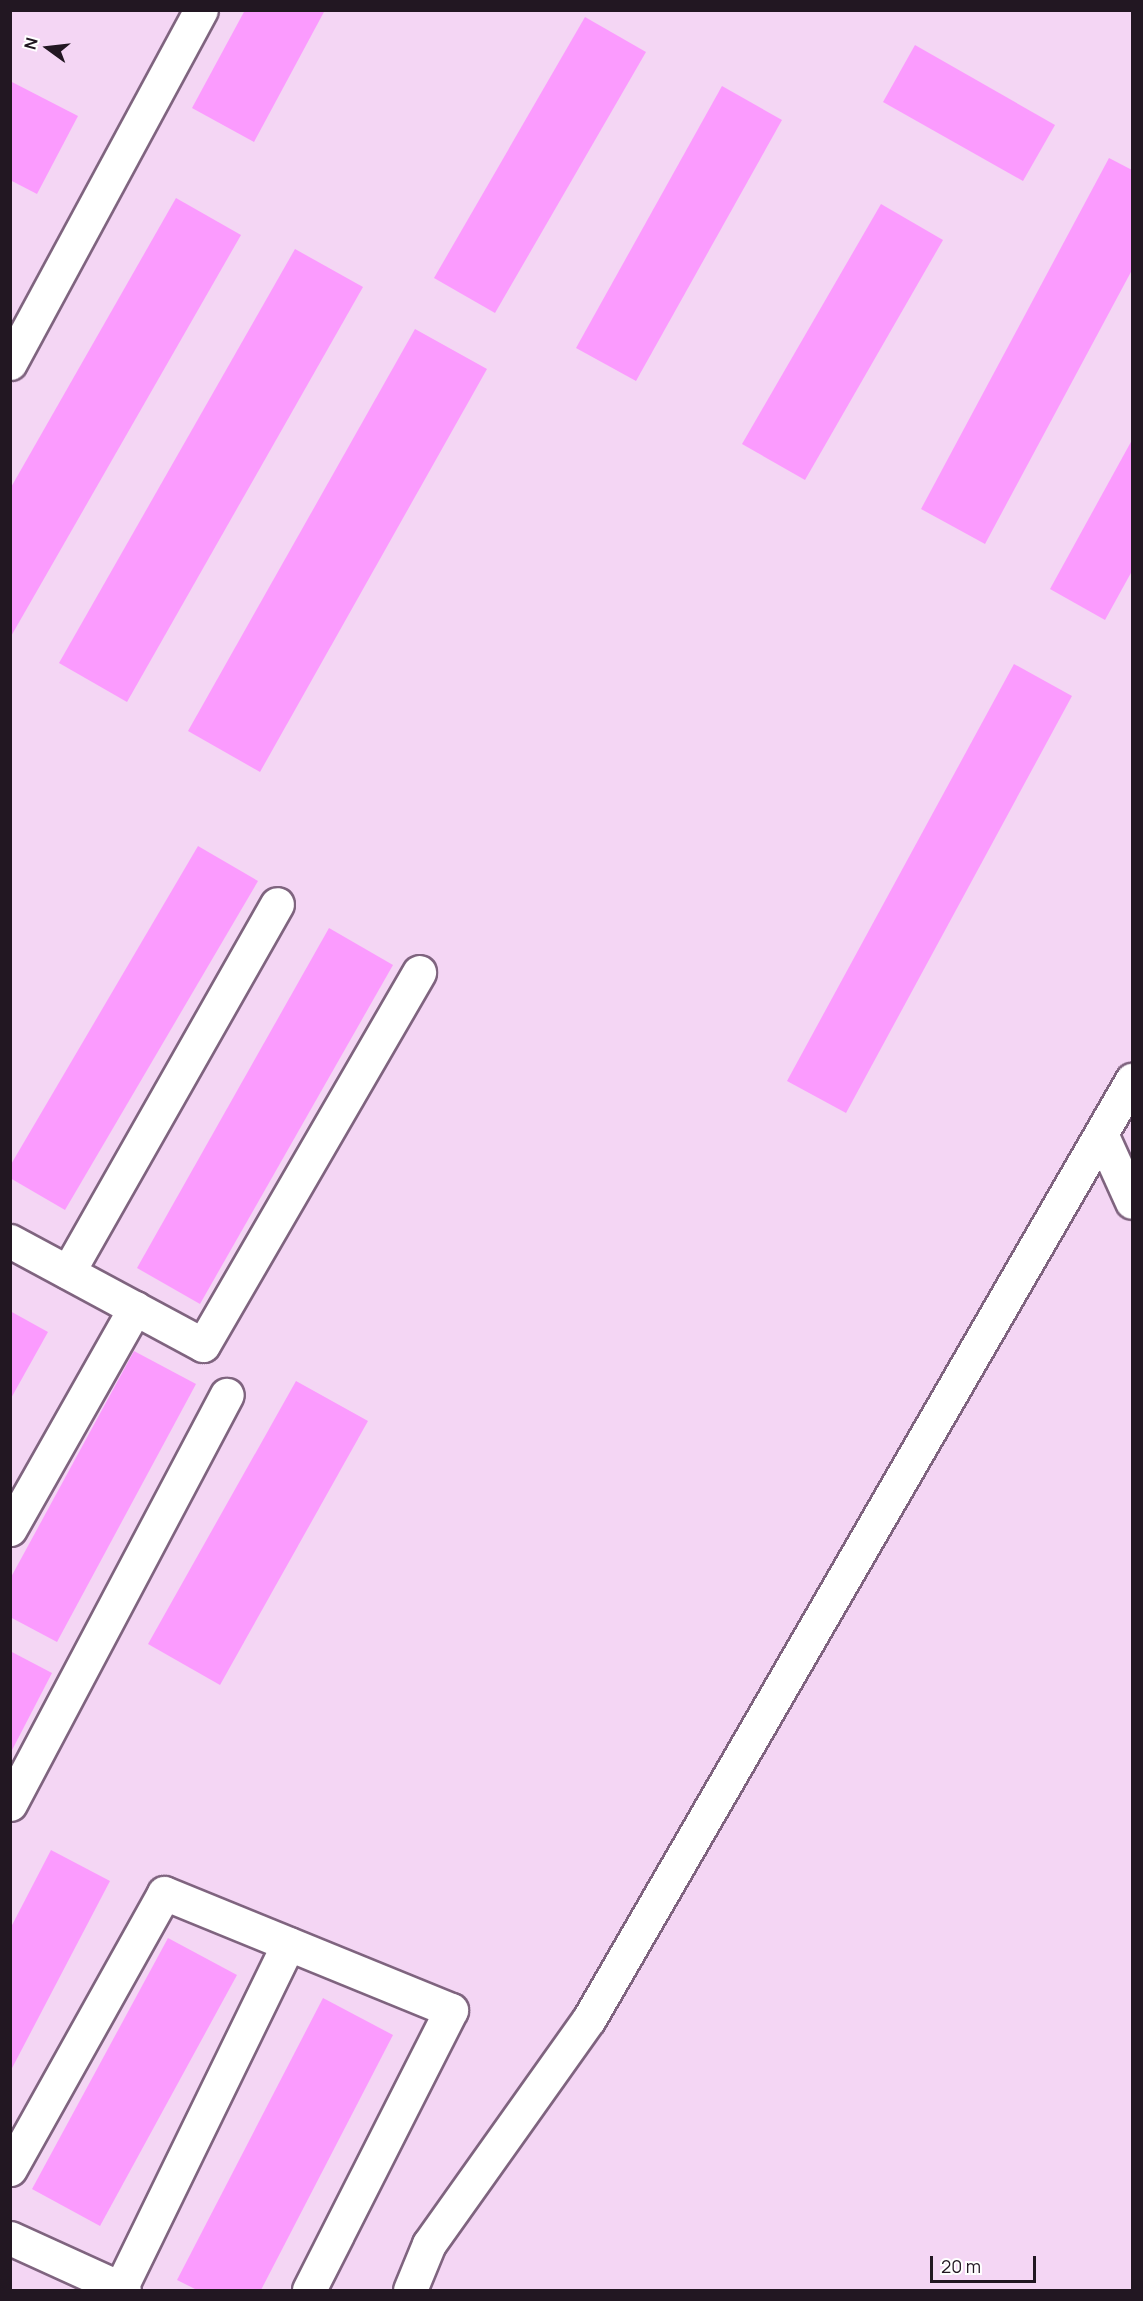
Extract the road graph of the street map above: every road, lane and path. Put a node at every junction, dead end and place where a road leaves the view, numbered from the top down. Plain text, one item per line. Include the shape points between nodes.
1 (201, 10) edge
2 (10, 363) edge
3 (277, 904) dead end
4 (419, 972) dead end
5 (1132, 1080) edge
6 (1104, 1138) junction
7 (1132, 1202) edge
8 (10, 1241) edge
9 (68, 1272) junction
10 (135, 1308) junction
11 (227, 1395) dead end
12 (10, 1528) edge
13 (10, 1804) edge
14 (288, 1944) junction
15 (10, 2169) edge
16 (10, 2238) edge
17 (122, 2290) edge
18 (309, 2290) edge
19 (410, 2290) edge

1 - 2 street
3 - 9 street
4 - 10 street via 203,1345
5 - 6 street
6 - 7 street
6 - 19 street via 589,2019 429,2244
8 - 9 street
9 - 10 street
10 - 12 street
11 - 13 street
14 - 15 street via 164,1893
14 - 17 street
14 - 18 street via 451,2010
16 - 17 street

